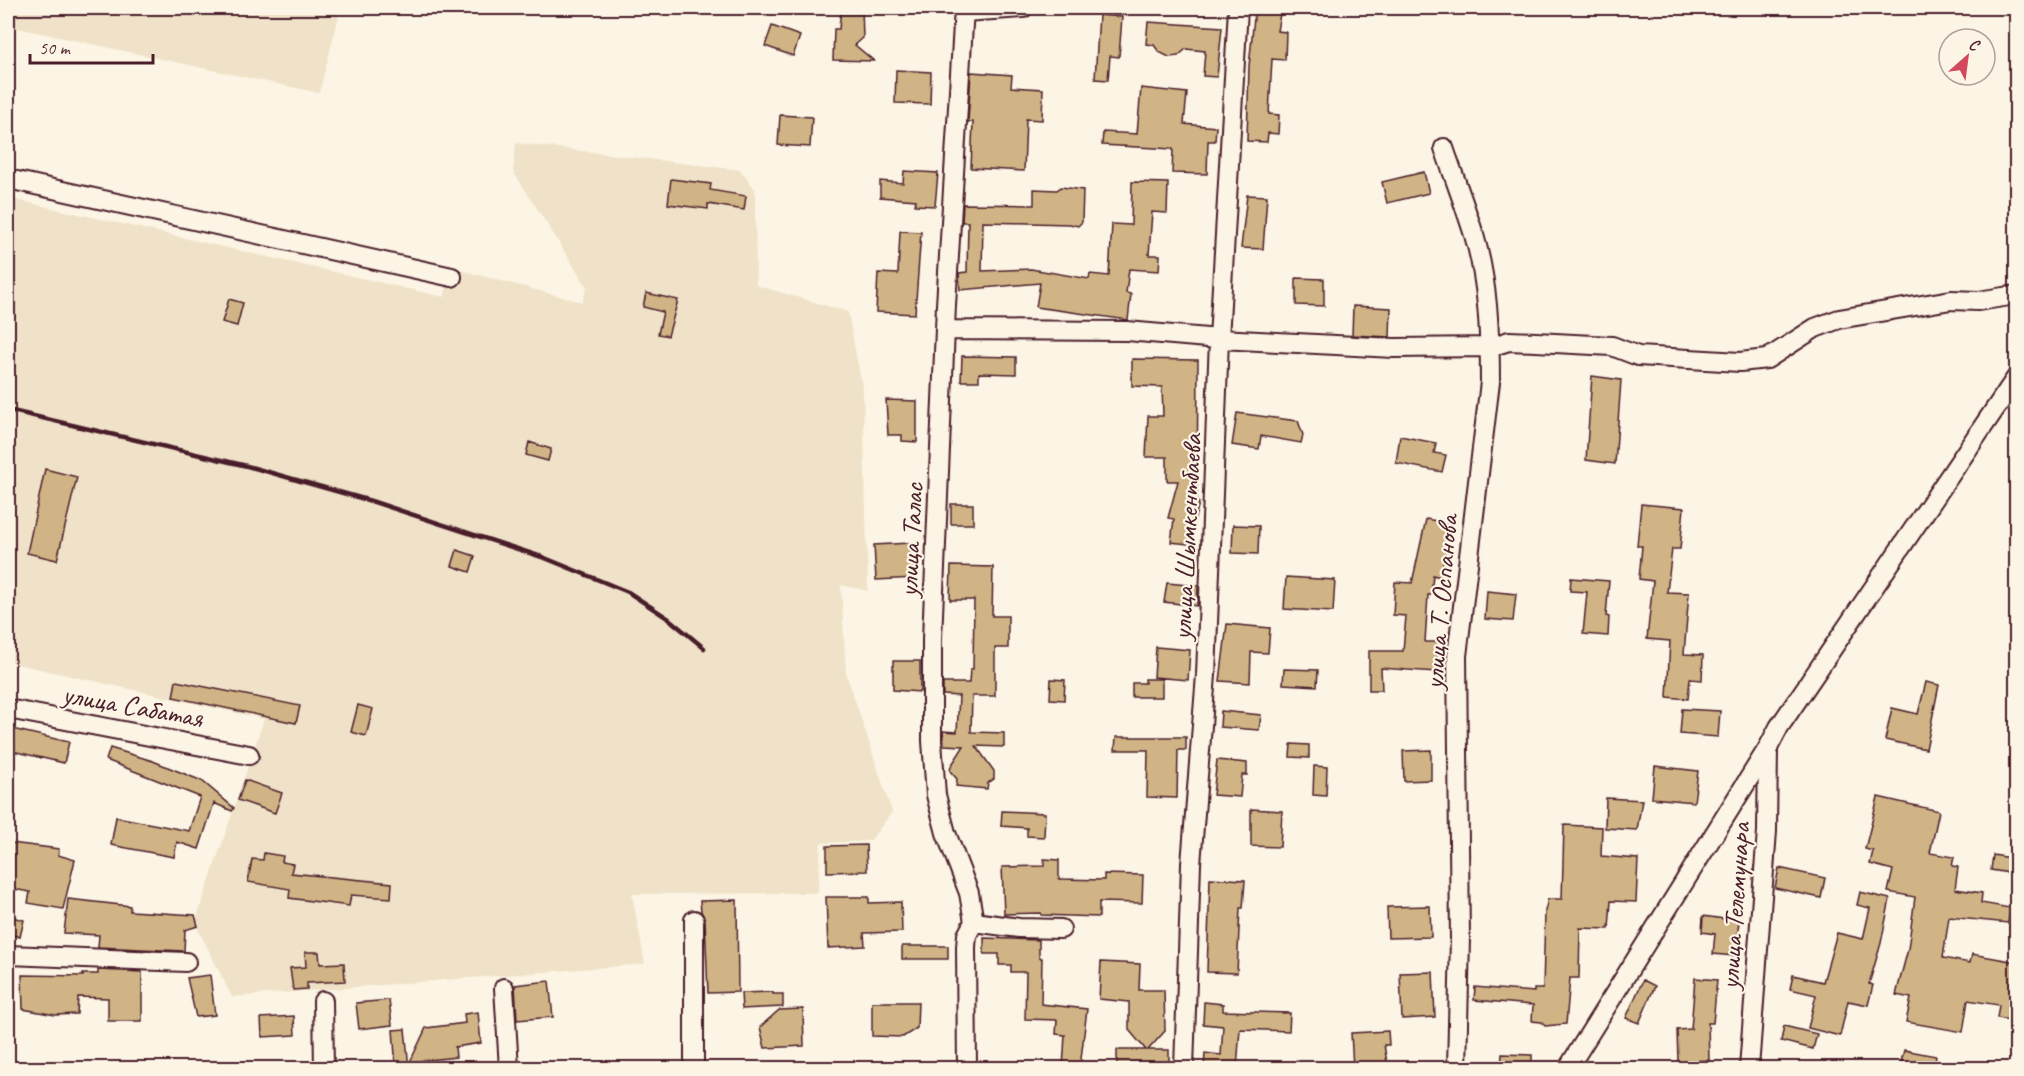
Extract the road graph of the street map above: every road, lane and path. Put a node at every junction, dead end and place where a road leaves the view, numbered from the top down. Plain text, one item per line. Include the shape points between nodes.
1 (1023, 8) edge
2 (1238, 8) edge
3 (964, 10) edge
4 (1444, 148) dead end
5 (8, 179) edge
6 (452, 277) dead end
7 (2016, 295) edge
8 (946, 330) junction
9 (1219, 339) junction
10 (1490, 347) junction
11 (2016, 378) edge
12 (8, 709) edge
13 (1768, 748) junction
14 (249, 755) dead end
15 (694, 920) dead end
16 (974, 922) junction
17 (1061, 928) dead end
18 (8, 955) edge
19 (186, 962) dead end
20 (504, 988) dead end
21 (323, 1001) dead end
22 (324, 1068) edge
23 (509, 1068) edge
24 (693, 1068) edge
25 (967, 1068) edge
26 (1184, 1068) edge
27 (1457, 1068) edge
28 (1568, 1068) edge
29 (1749, 1068) edge

1 - 3 street
2 - 9 street, улица Шымкентбаева
3 - 8 street, улица Талас
4 - 10 street, улица Т. Оспанова via 1475,237 1486,294
5 - 6 street
7 - 10 street via 1978,301 1951,300 1839,319 1815,328 1767,359 1740,363 1638,356 1612,346 1586,344 1509,341
8 - 9 street via 1127,331
8 - 16 street, улица Талас via 932,639 932,741 936,795 969,893
9 - 10 street via 1394,348
9 - 26 street, улица Шымкентбаева via 1211,573 1191,864
10 - 27 street, улица Т. Оспанова via 1490,382 1457,656
11 - 13 street
12 - 14 street, улица Сабатая
13 - 28 street
13 - 29 street, улица Телемунара via 1767,831
15 - 24 street
16 - 17 street
16 - 25 street, улица Талас via 966,947
18 - 19 street
20 - 23 street
21 - 22 street

